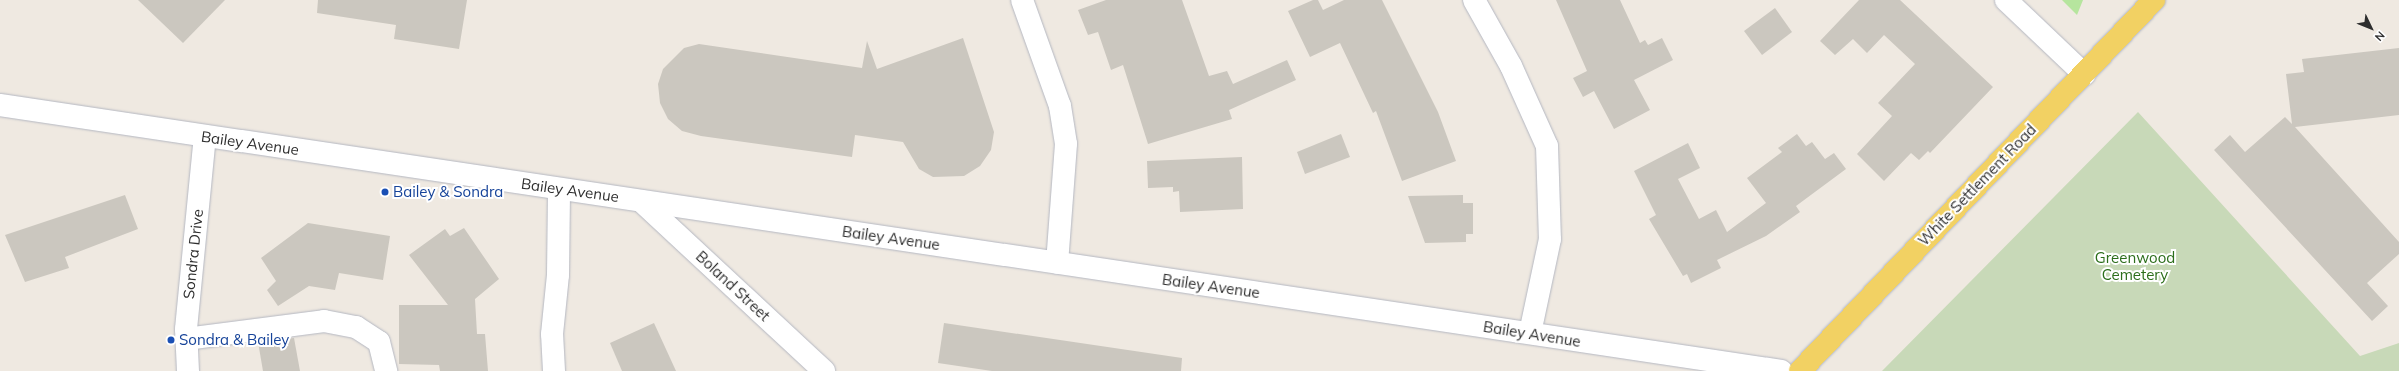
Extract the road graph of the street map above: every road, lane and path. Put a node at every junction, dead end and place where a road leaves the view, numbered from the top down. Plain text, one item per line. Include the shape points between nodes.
1 (1022, 0) edge
2 (1474, 0) edge
3 (2006, 0) edge
4 (2154, 0) edge
5 (2084, 74) junction
6 (0, 106) edge
7 (205, 136) junction
8 (559, 189) junction
9 (641, 201) junction
10 (1057, 263) junction
11 (1530, 333) junction
12 (186, 338) junction
13 (188, 371) edge
14 (386, 371) edge
15 (554, 371) edge
16 (824, 371) edge
17 (1781, 371) edge
18 (1800, 371) edge

1 - 10 street via 1060,106 1066,144
2 - 11 street via 1511,66 1547,146 1550,239
3 - 5 street
4 - 5 main road, White Settlement Road
5 - 18 main road, White Settlement Road
6 - 7 street, Bailey Avenue
7 - 8 street, Bailey Avenue
7 - 12 street, Sondra Drive
8 - 9 street, Bailey Avenue
8 - 15 street via 558,275 552,334
9 - 10 street, Bailey Avenue
9 - 16 street, Boland Street
10 - 11 street, Bailey Avenue
11 - 17 street, Bailey Avenue
12 - 13 street, Sondra Drive
12 - 14 street via 324,321 356,327 379,342

